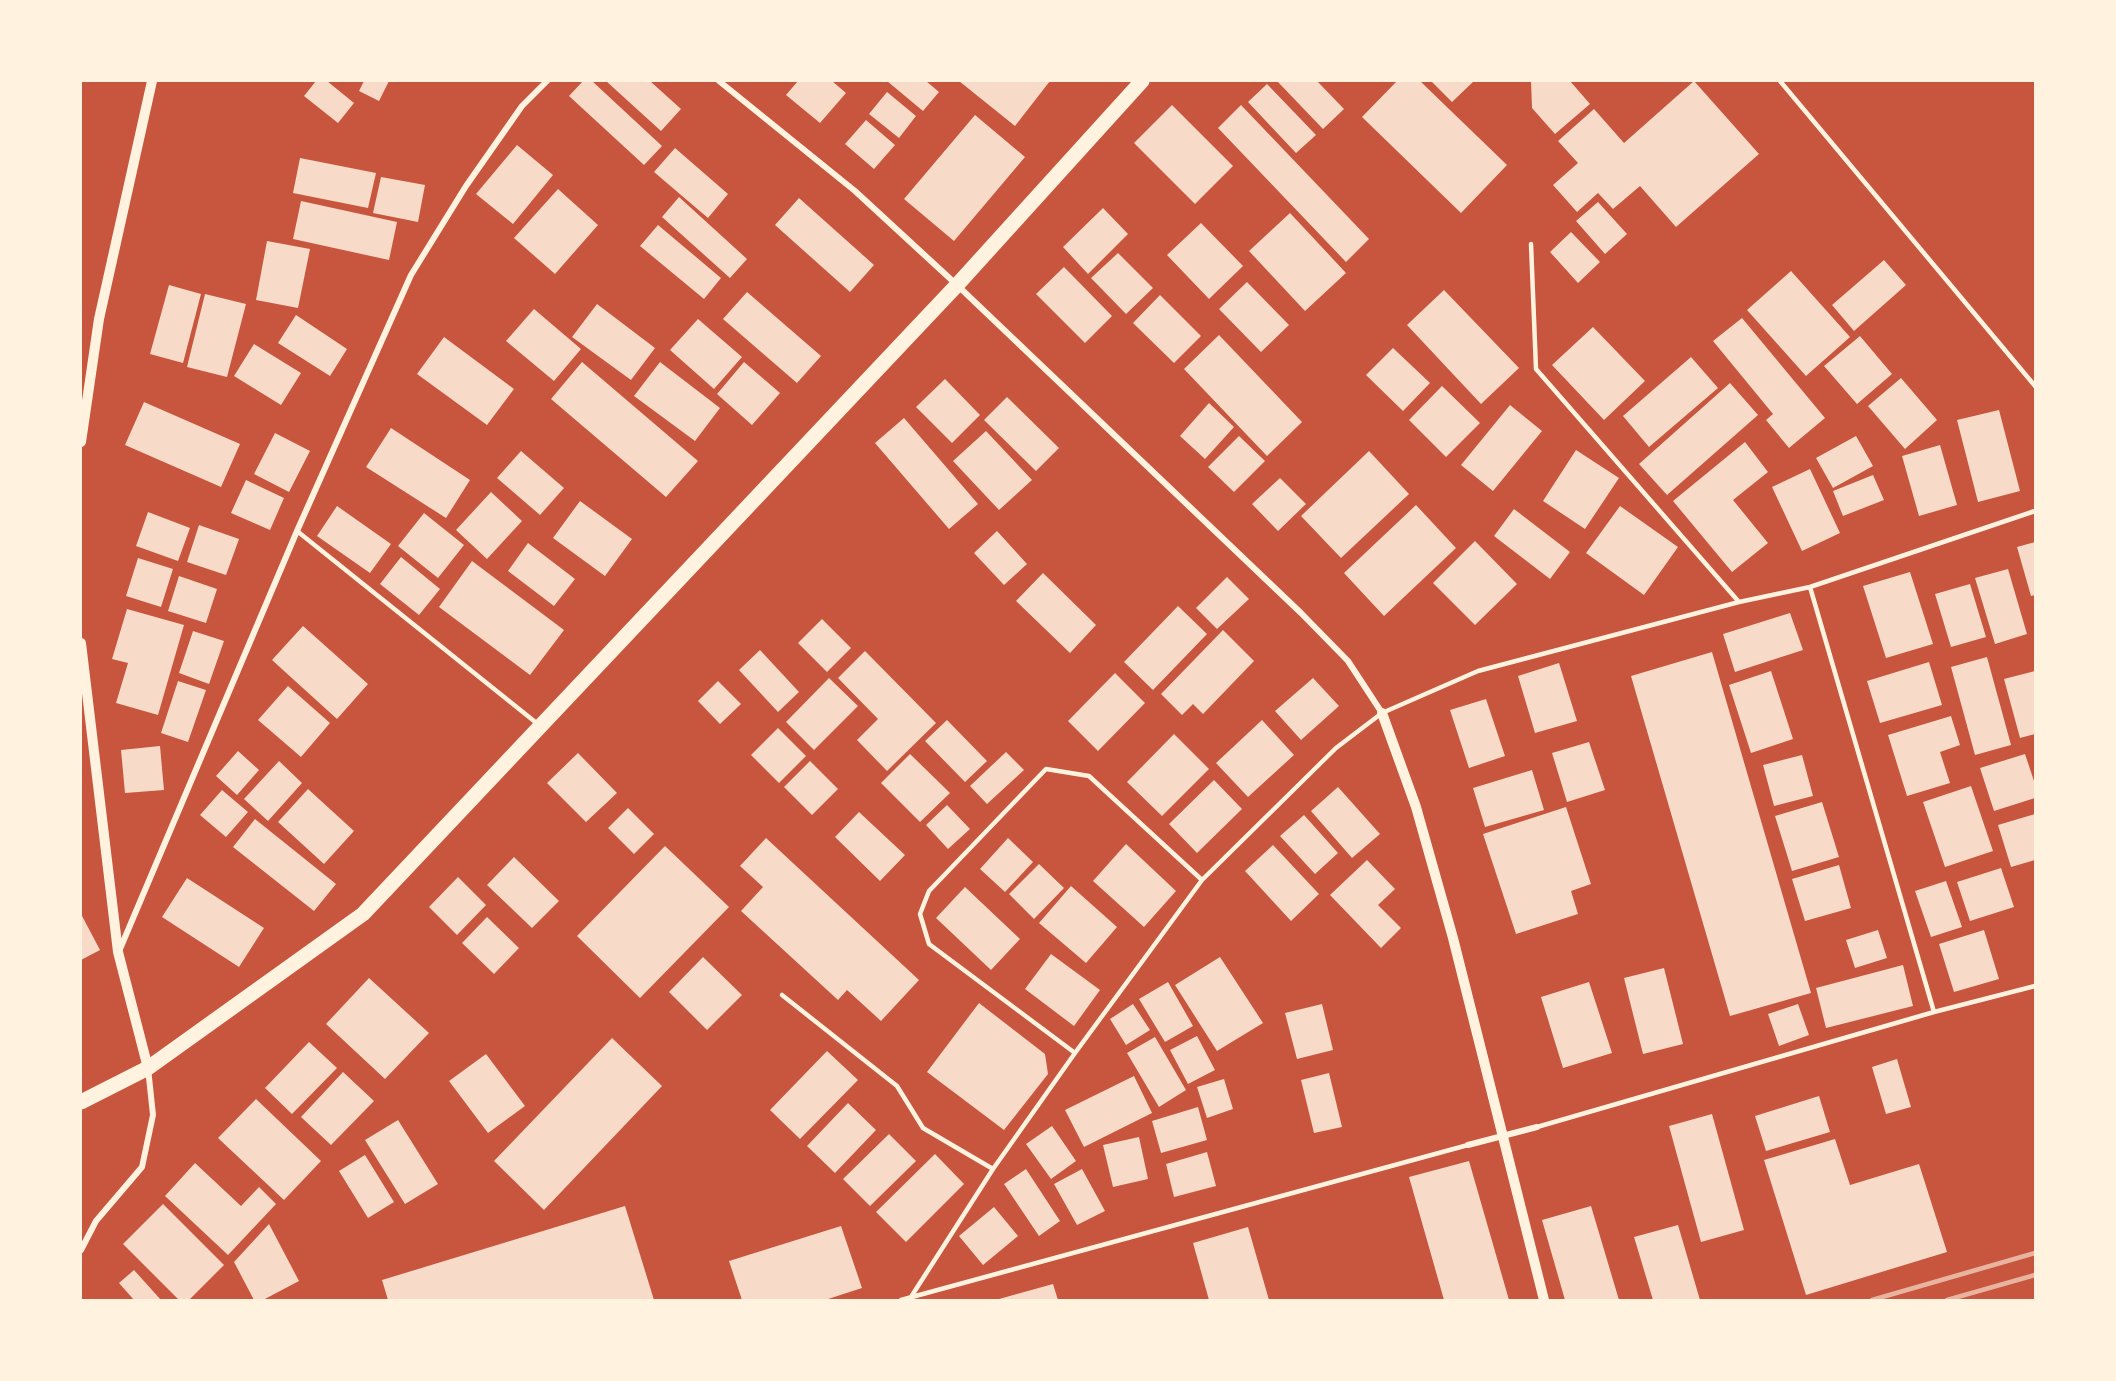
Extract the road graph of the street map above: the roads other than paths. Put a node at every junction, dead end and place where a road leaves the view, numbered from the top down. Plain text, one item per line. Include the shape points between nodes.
1 (152, 81) edge
2 (547, 81) edge
3 (719, 81) edge
4 (1142, 81) edge
5 (1780, 81) edge
6 (1531, 244) dead end
7 (957, 285) junction
8 (2035, 386) edge
9 (81, 442) edge
10 (2035, 511) edge
11 (297, 531) junction
12 (1810, 587) junction
13 (1739, 602) junction
14 (81, 643) edge
15 (1382, 713) junction
16 (541, 726) junction
17 (1202, 880) junction
18 (118, 952) junction
19 (2035, 986) edge
20 (782, 995) dead end
21 (1934, 1012) junction
22 (1075, 1053) junction
23 (148, 1068) junction
24 (81, 1102) edge
25 (1537, 1127) joint
26 (1468, 1145) joint
27 (993, 1169) junction
28 (81, 1250) edge
29 (911, 1297) junction
30 (900, 1300) edge
31 (1544, 1300) edge

1 - 9 street via 99,319
2 - 11 street via 522,106 478,168 411,275
3 - 7 street via 855,191
4 - 7 main road
5 - 8 lane
6 - 13 lane via 1536,369
7 - 15 street via 1301,613 1348,661
7 - 16 main road
10 - 12 lane
11 - 16 lane
11 - 18 street
12 - 13 lane
12 - 21 lane
13 - 15 lane via 1478,671
14 - 18 street
15 - 17 lane via 1336,748
15 - 31 street via 1416,807 1450,927
16 - 23 main road via 363,914
17 - 22 lane
17 - 22 lane via 1089,776 1046,769 929,891 920,914 929,944
18 - 23 street
19 - 21 lane
20 - 27 lane via 897,1086 923,1128
21 - 25 lane
22 - 27 lane
23 - 24 main road
23 - 28 street via 153,1115 142,1167 96,1221
25 - 26 street
26 - 29 lane
27 - 29 lane
29 - 30 lane

